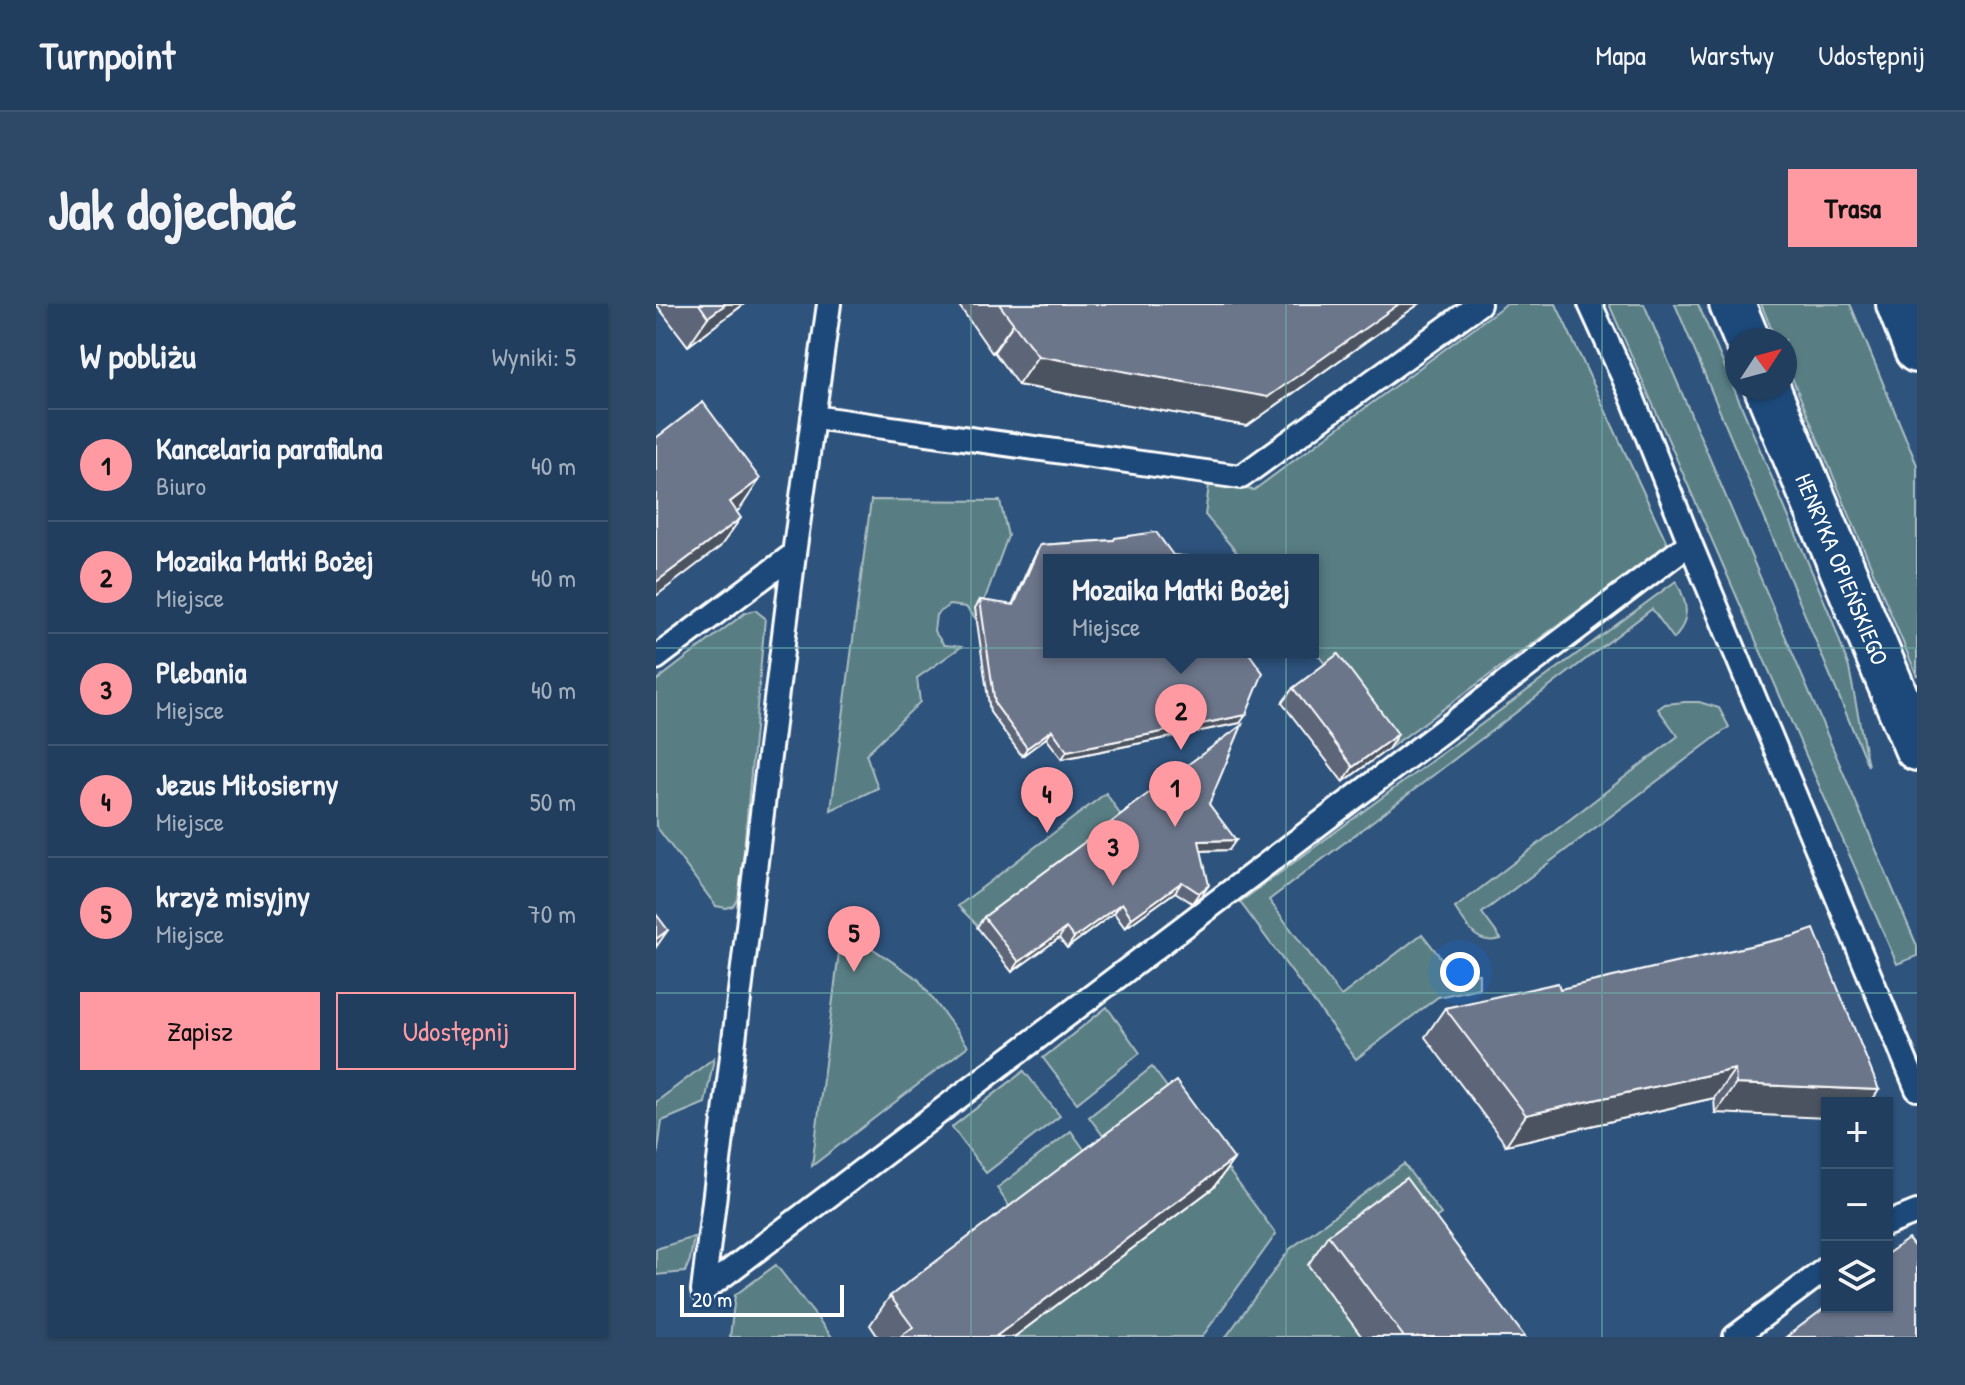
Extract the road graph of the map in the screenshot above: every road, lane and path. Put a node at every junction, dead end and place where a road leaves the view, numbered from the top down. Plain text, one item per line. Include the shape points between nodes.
1 (829, 304) edge
2 (1479, 304) edge
3 (1590, 304) edge
4 (1732, 304) edge
5 (1899, 304) edge
6 (1742, 328) edge
7 (1917, 350) edge
8 (1772, 400) edge
9 (813, 417) junction
10 (1690, 543) junction
11 (794, 554) junction
12 (656, 658) edge
13 (1917, 748) edge
14 (1917, 1089) edge
15 (1917, 1212) edge
16 (1893, 1222) edge
17 (1821, 1272) edge
18 (1735, 1337) edge

1 - 9 lane
2 - 9 lane via 1241,477
3 - 10 lane
4 - 6 street
5 - 7 street
8 - 13 street, HENRYKA OPIEŃSKIEGO
9 - 11 lane
10 - 11 lane via 703,1291
10 - 14 lane
11 - 12 lane
15 - 16 lane
17 - 18 lane

